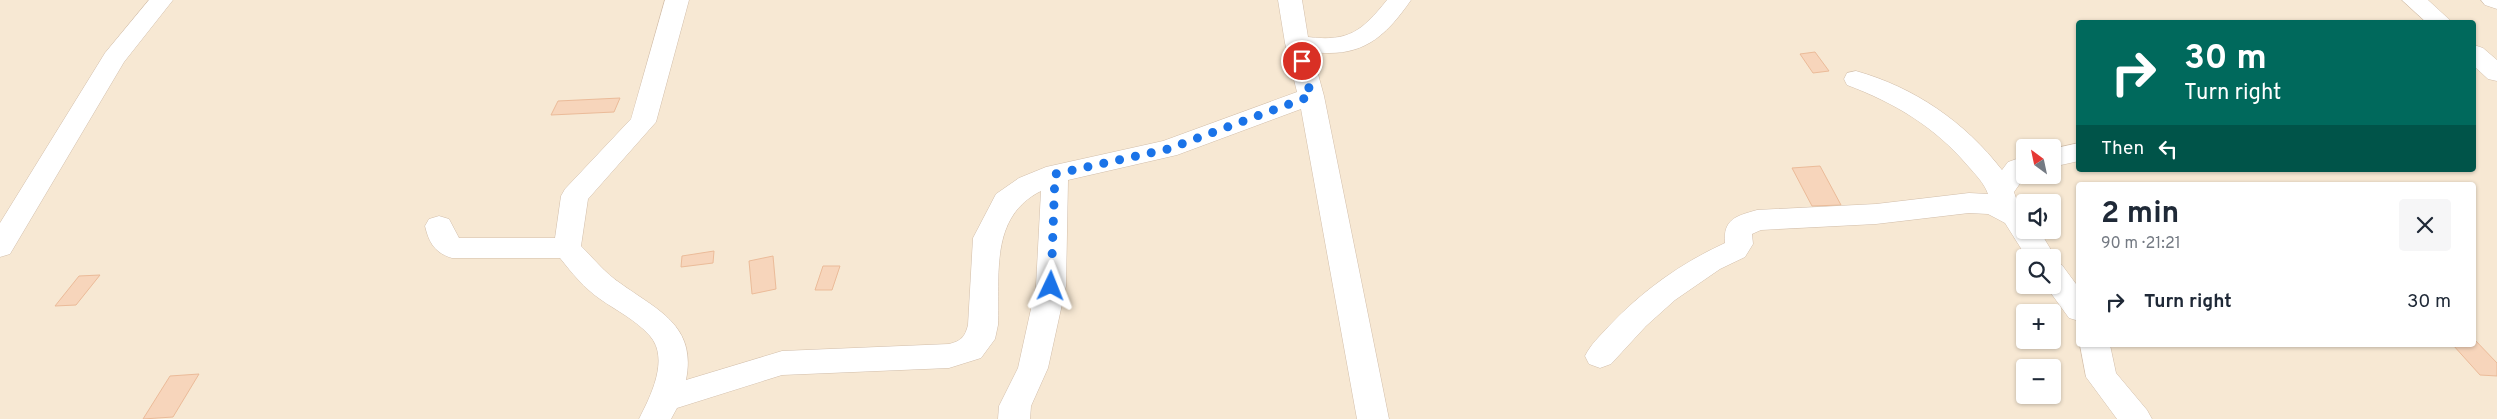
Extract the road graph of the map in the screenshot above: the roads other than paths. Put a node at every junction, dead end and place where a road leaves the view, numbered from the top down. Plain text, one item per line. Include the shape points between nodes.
1 (161, 0) edge
2 (677, 0) edge
3 (1290, 0) edge
4 (1399, 0) edge
5 (2414, 0) edge
6 (2493, 0) edge
7 (2497, 2) edge
8 (2438, 20) edge
9 (1297, 43) junction
10 (2476, 55) edge
11 (2497, 73) edge
12 (1856, 79) dead end
13 (1311, 96) junction
14 (2076, 153) edge
15 (2061, 156) edge
16 (2016, 170) edge
17 (1055, 174) junction
18 (2004, 199) junction
19 (439, 226) dead end
20 (0, 247) edge
21 (567, 248) junction
22 (2036, 249) edge
23 (2061, 286) edge
24 (2076, 306) edge
25 (2095, 347) edge
26 (1600, 356) dead end
27 (661, 408) edge
28 (1014, 419) edge
29 (1373, 419) edge
30 (2136, 419) edge

1 - 20 street via 114,58
2 - 21 street via 643,122 575,196
3 - 9 street
4 - 9 street via 1370,34 1347,46
5 - 8 street
6 - 7 street
9 - 13 street
10 - 11 street
12 - 18 street via 1898,95 1935,118 1960,139 1992,175
13 - 17 street via 1168,149
13 - 29 street
14 - 15 street
16 - 18 street
17 - 27 street via 1029,185 1006,201 995,219 987,238 983,325 980,339 970,350 949,356 782,363
17 - 28 street via 1051,286 1034,368 1015,406
18 - 22 street
18 - 26 street via 1989,204 1969,203 1876,214 1757,220 1738,229 1739,244 1735,250 1710,262 1665,292 1634,318
19 - 21 street via 442,239 452,248
21 - 27 street via 601,284 666,334 673,359
23 - 24 street
25 - 30 street via 2101,377

